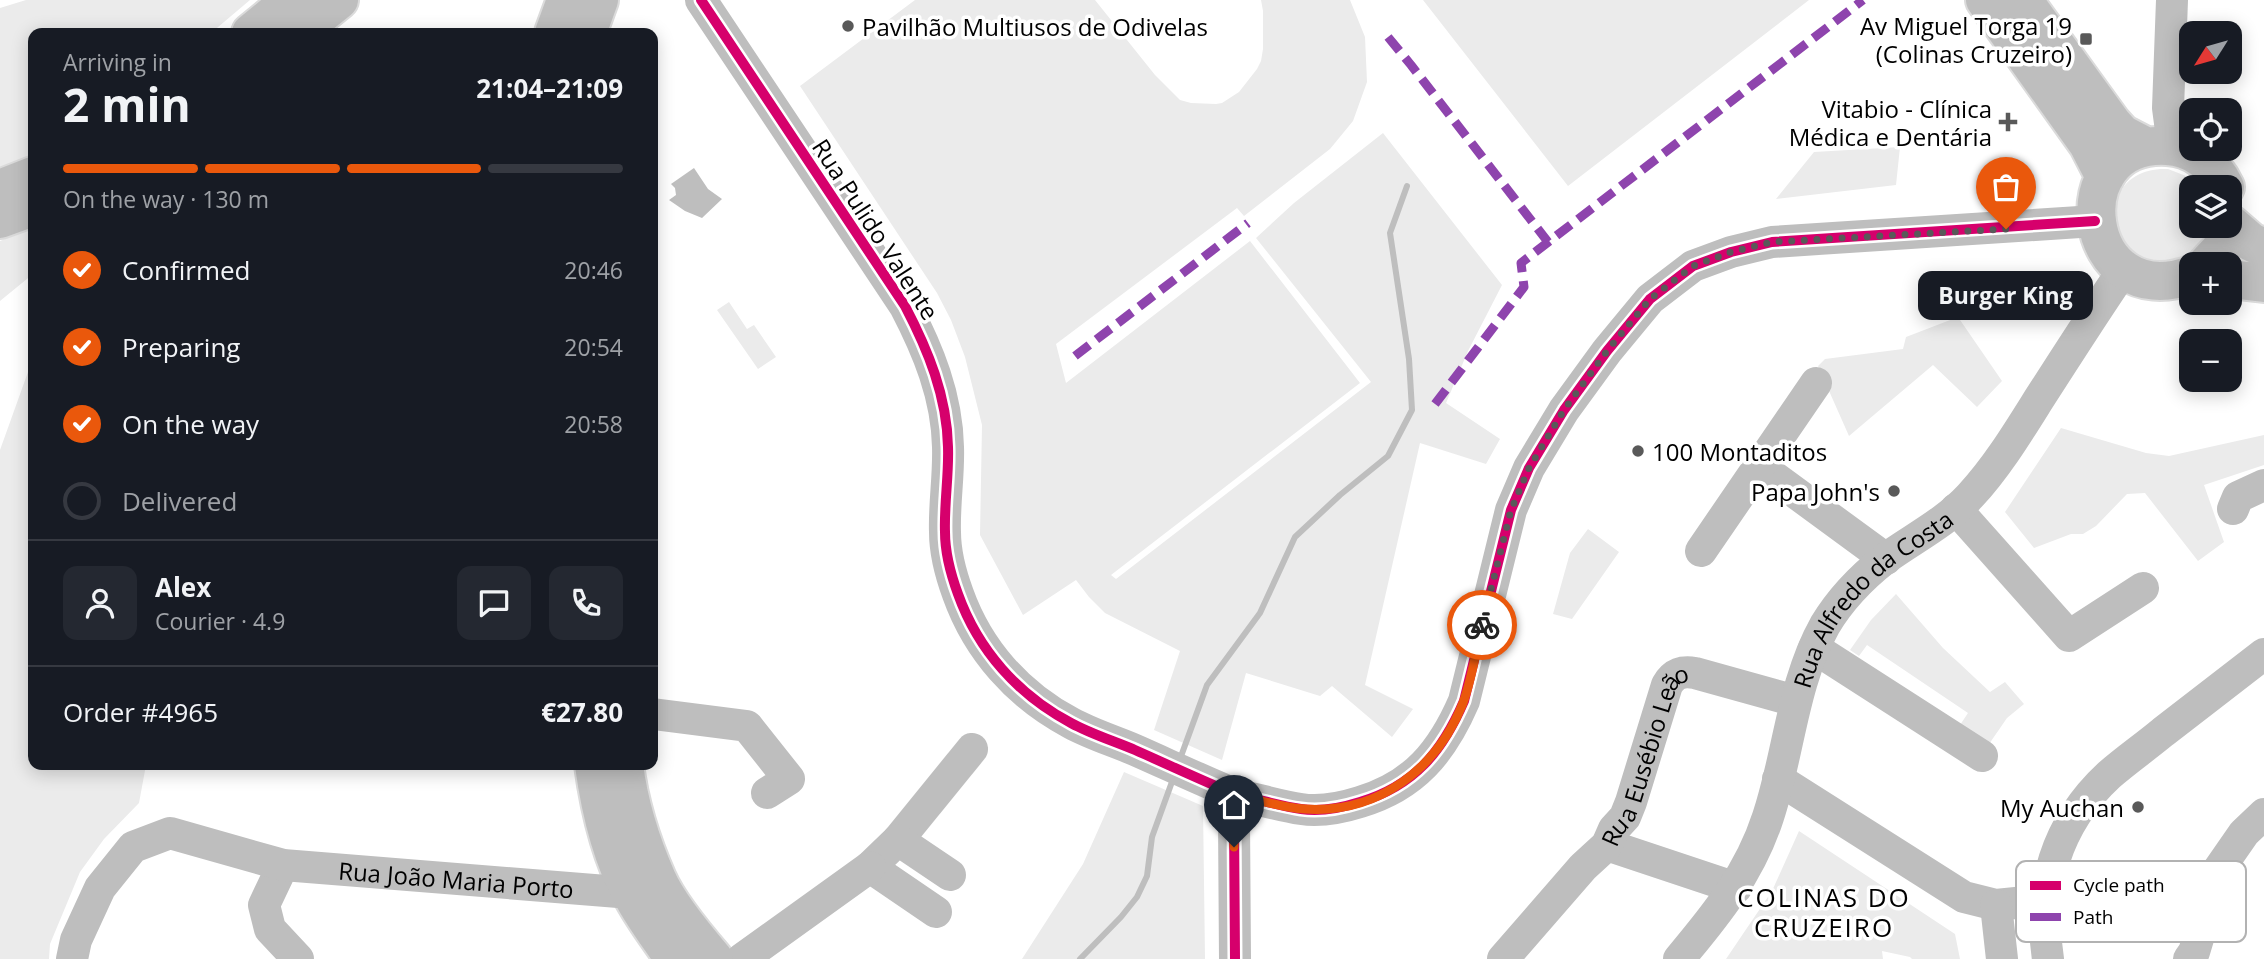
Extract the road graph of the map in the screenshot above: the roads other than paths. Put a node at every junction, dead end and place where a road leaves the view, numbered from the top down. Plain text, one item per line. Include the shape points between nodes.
1 (291, 0) edge
2 (339, 0) edge
3 (566, 0) edge
4 (599, 0) edge
5 (701, 0) edge
6 (1985, 0) edge
7 (2023, 0) edge
8 (2172, 0) edge
9 (257, 28) edge
10 (304, 28) edge
11 (556, 28) edge
12 (589, 28) edge
13 (2160, 147) junction
14 (2219, 175) edge
15 (2105, 177) junction
16 (28, 178) edge
17 (0, 189) edge
18 (28, 208) edge
19 (0, 219) edge
20 (2095, 221) junction
21 (2242, 235) edge
22 (2264, 248) edge
23 (2124, 269) junction
24 (2179, 277) edge
25 (2242, 280) edge
26 (2264, 283) edge
27 (1816, 383) dead end
28 (1759, 466) junction
29 (2264, 485) edge
30 (1956, 509) junction
31 (2233, 509) dead end
32 (1701, 551) dead end
33 (1886, 559) junction
34 (2143, 588) dead end
35 (1814, 648) junction
36 (2264, 654) edge
37 (1796, 701) junction
38 (658, 715) edge
39 (972, 749) dead end
40 (1982, 756) dead end
41 (595, 770) edge
42 (625, 770) edge
43 (1778, 779) junction
44 (1225, 790) junction
45 (767, 793) dead end
46 (2264, 814) edge
47 (898, 840) junction
48 (1607, 845) junction
49 (2054, 861) edge
50 (2225, 861) edge
51 (283, 865) junction
52 (870, 867) junction
53 (950, 875) dead end
54 (1736, 888) junction
55 (631, 893) junction
56 (2016, 903) edge
57 (1996, 905) junction
58 (936, 912) dead end
59 (2197, 942) edge
60 (72, 959) edge
61 (298, 959) edge
62 (674, 959) edge
63 (714, 959) edge
64 (742, 959) edge
65 (1236, 959) edge
66 (1503, 959) edge
67 (1679, 959) edge
68 (2002, 959) edge
69 (2189, 959) edge

1 - 9 main road
2 - 10 main road
3 - 11 main road
4 - 12 main road
5 - 44 street, Rua Pulido Valente via 885,275 922,339 946,417 947,554 977,636 1022,690 1070,723
6 - 15 main road via 2088,144
7 - 13 main road via 2122,134
8 - 13 street via 2168,107
13 - 14 main road via 2186,149
13 - 15 main road via 2123,158
15 - 20 main road via 2095,205
16 - 17 main road
18 - 19 main road
20 - 23 main road via 2107,252
20 - 44 street, Rua Pulido Valente via 1772,242 1693,266 1650,299 1607,351 1529,468 1508,522 1464,701 1428,761 1391,790 1331,808 1302,809
21 - 22 main road
23 - 24 main road via 2149,280
23 - 30 street, Rua Alfredo da Costa via 1985,478
25 - 26 main road
27 - 28 street
28 - 32 street
28 - 33 street
29 - 31 street via 2238,497
30 - 33 street, Rua Alfredo da Costa
30 - 34 street via 2069,636
33 - 35 street, Rua Alfredo da Costa via 1842,601
35 - 37 street, Rua Alfredo da Costa
35 - 40 street
36 - 49 street via 2096,788 2073,819
37 - 43 street, Rua Alfredo da Costa
37 - 48 street, Rua Eusébio Leão via 1695,673 1677,674 1667,685 1625,817
38 - 45 street via 747,726 789,779
39 - 47 street
41 - 55 main road via 604,821
42 - 63 main road via 634,816 658,881
43 - 54 street, Rua Alfredo da Costa via 1769,817
43 - 57 street via 1964,897
44 - 65 street via 1234,820
46 - 50 street
47 - 52 street
47 - 53 street
48 - 54 street
48 - 66 street, Rua Eusébio Leão
51 - 55 street, Rua João Maria Porto
51 - 60 street, Rua João Maria Porto via 170,833 133,847 100,888
51 - 61 street via 264,905 270,929
52 - 58 street
52 - 64 street
54 - 67 street, Rua Alfredo da Costa
55 - 62 main road
56 - 57 street
57 - 68 street
59 - 69 street

